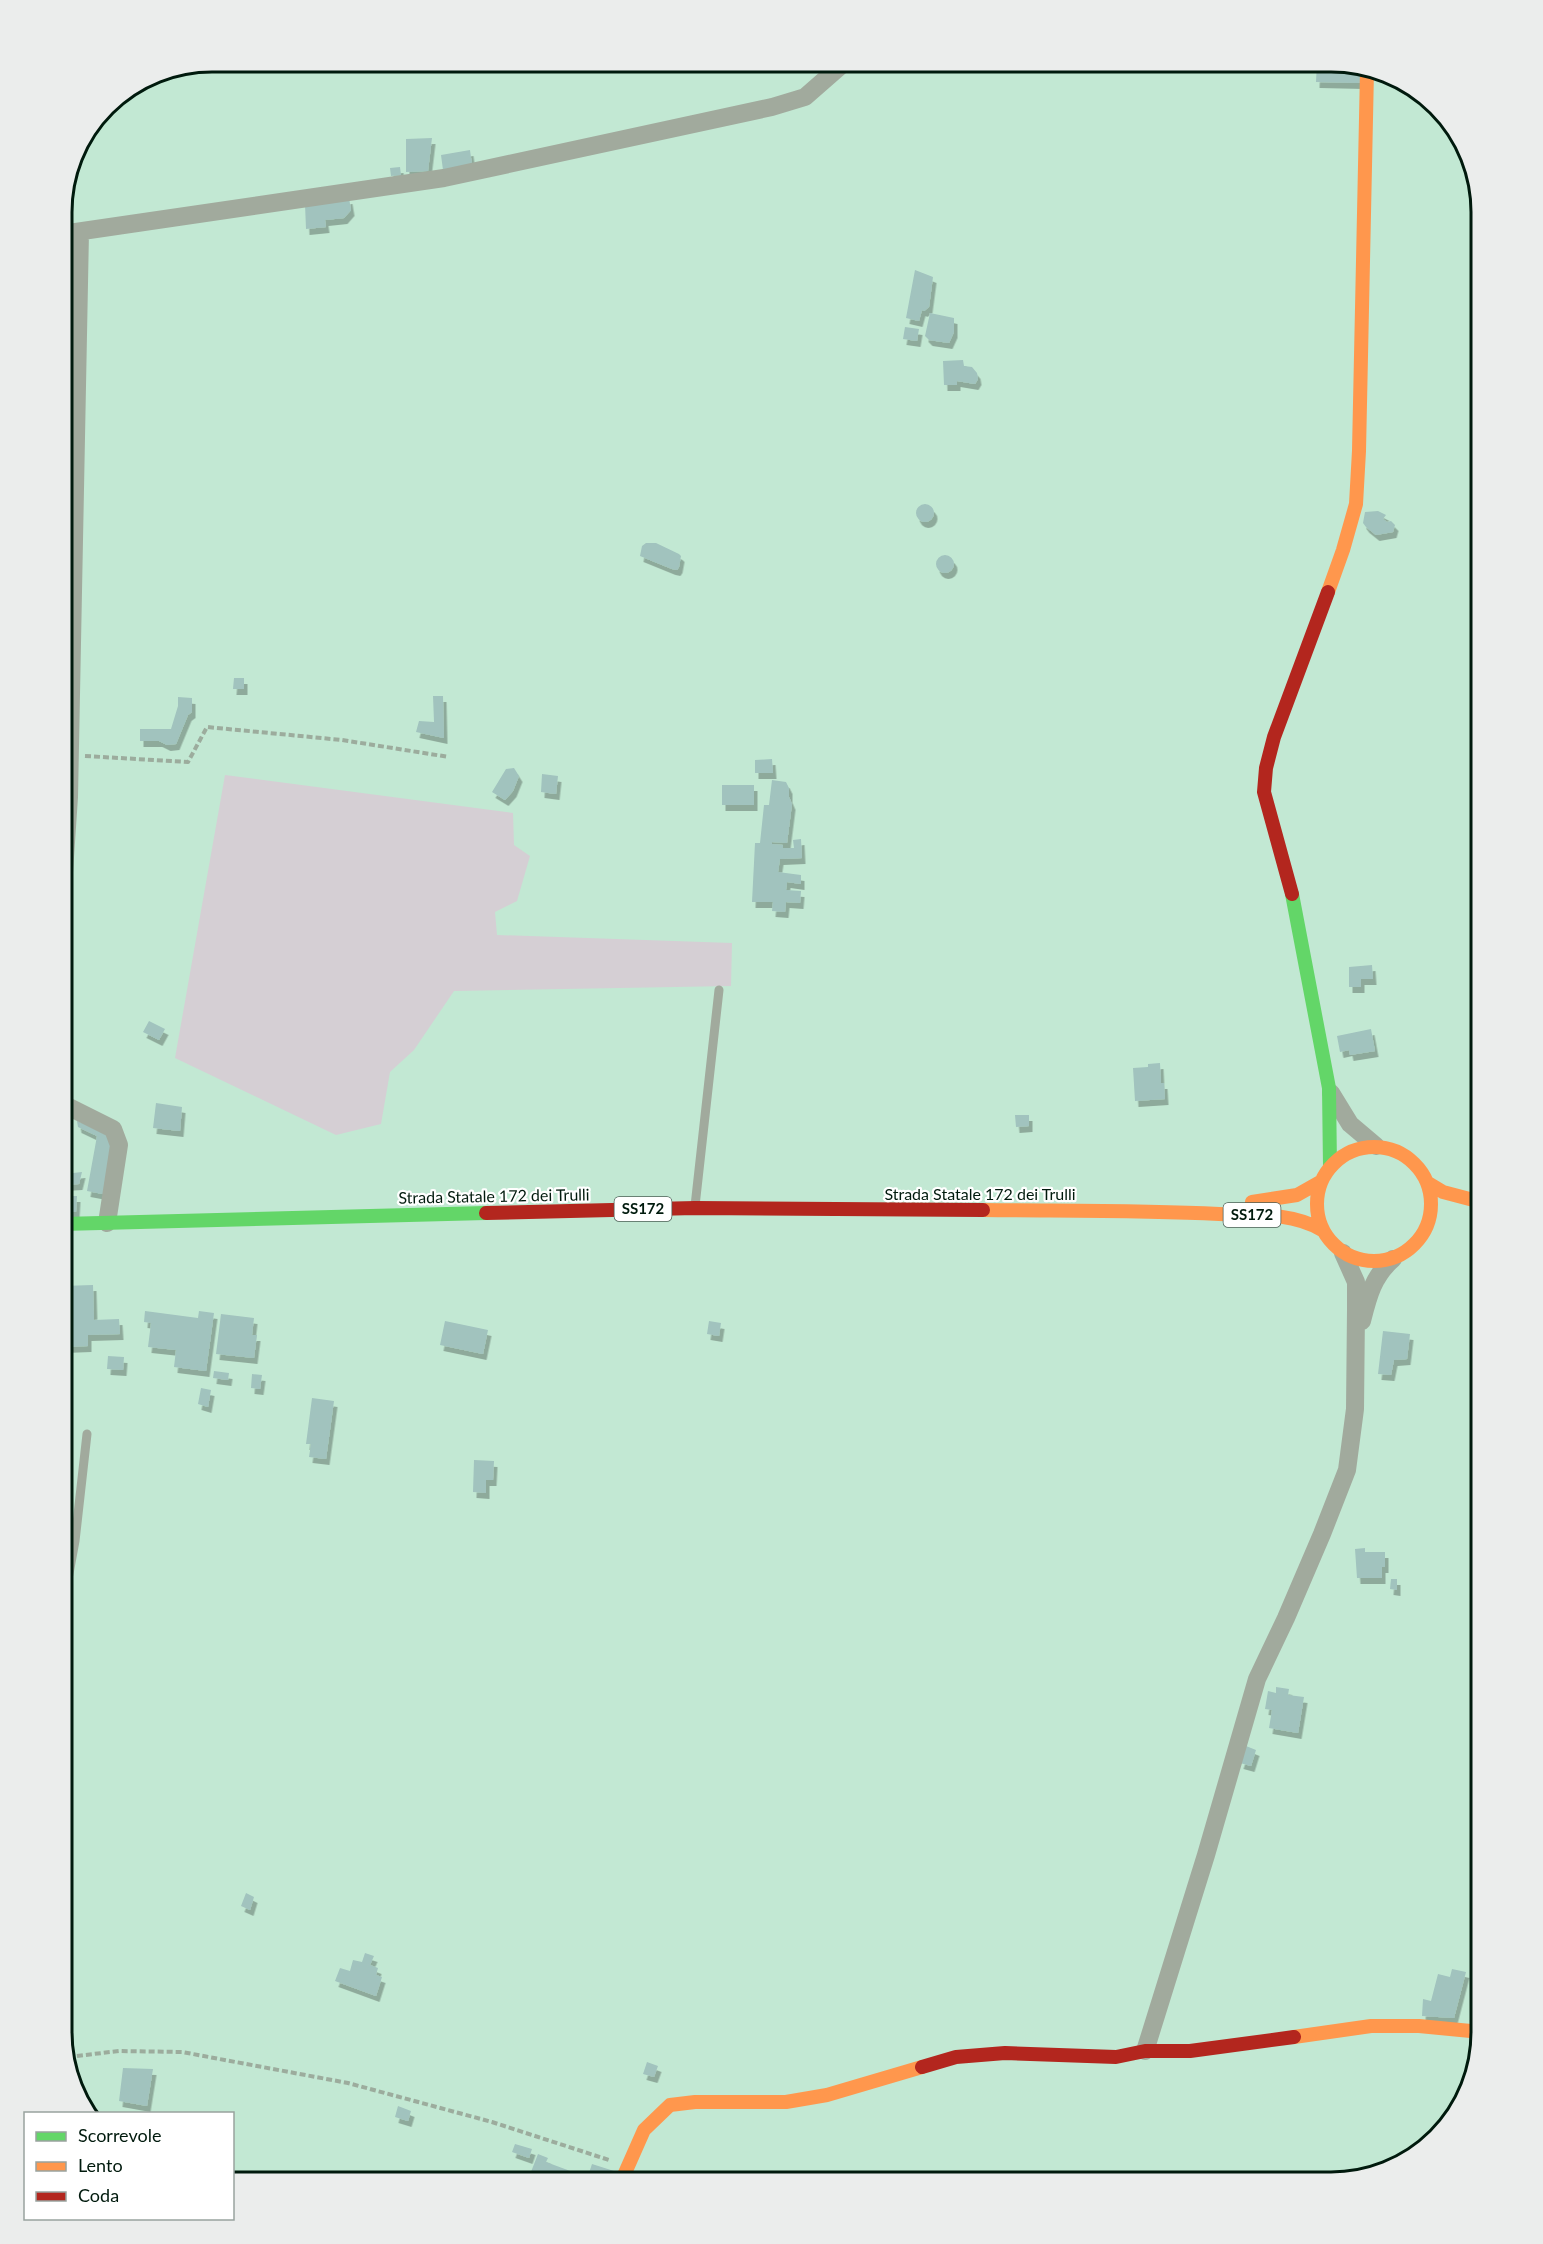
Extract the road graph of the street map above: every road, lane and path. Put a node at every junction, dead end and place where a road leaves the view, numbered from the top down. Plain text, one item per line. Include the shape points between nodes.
1 (834, 72) edge
2 (1366, 77) edge
3 (80, 232) junction
4 (72, 233) edge
5 (72, 650) edge
6 (72, 755) edge
7 (449, 757) dead end
8 (719, 990) dead end
9 (1329, 1088) junction
10 (72, 1108) edge
11 (1376, 1146) junction
12 (1330, 1167) junction
13 (1320, 1182) junction
14 (1428, 1184) junction
15 (1471, 1200) edge
16 (1471, 1206) edge
17 (695, 1208) junction
18 (1459, 1210) dead end
19 (1178, 1212) junction
20 (107, 1223) junction
21 (72, 1224) edge
22 (1322, 1230) junction
23 (1343, 1253) junction
24 (1393, 1259) junction
25 (1357, 1340) junction
26 (87, 1434) dead end
27 (72, 1557) edge
28 (1471, 2031) edge
29 (1145, 2052) junction
30 (74, 2056) edge
31 (627, 2166) junction
32 (625, 2172) edge

1 - 3 street via 805,97 772,107 444,178
2 - 9 street via 1356,504 1343,550 1274,737 1264,792 1295,904
3 - 4 street
3 - 5 street
6 - 7 path via 188,762 207,727 342,740
8 - 17 lane
9 - 11 street via 1350,1124
9 - 12 street
10 - 20 street via 113,1129 118,1145
11 - 12 street via 1345,1154
11 - 14 street via 1412,1161
12 - 13 street
13 - 19 street, Strada Statale 172 dei Trulli via 1288,1197
13 - 22 street via 1317,1206
14 - 15 street
14 - 24 street via 1435,1219 1414,1245
16 - 18 street
17 - 19 street, Strada Statale 172 dei Trulli / SS172
17 - 20 street, Strada Statale 172 dei Trulli / SS172
19 - 22 street, Strada Statale 172 dei Trulli / SS172 via 1287,1217
20 - 21 street, Strada Statale 172 dei Trulli / SS172
22 - 23 street, Strada Statale 172 dei Trulli
23 - 24 street via 1375,1262
23 - 25 street via 1356,1282
24 - 25 street via 1372,1284
25 - 29 street via 1355,1409 1347,1470 1291,1608 1257,1679
26 - 27 lane
28 - 29 street via 1371,2026 1190,2051
29 - 31 street via 1116,2056 1005,2053 956,2057 827,2095 786,2102 670,2105 644,2130
30 - 31 path via 119,2051 182,2052 348,2083 492,2122
31 - 32 street

